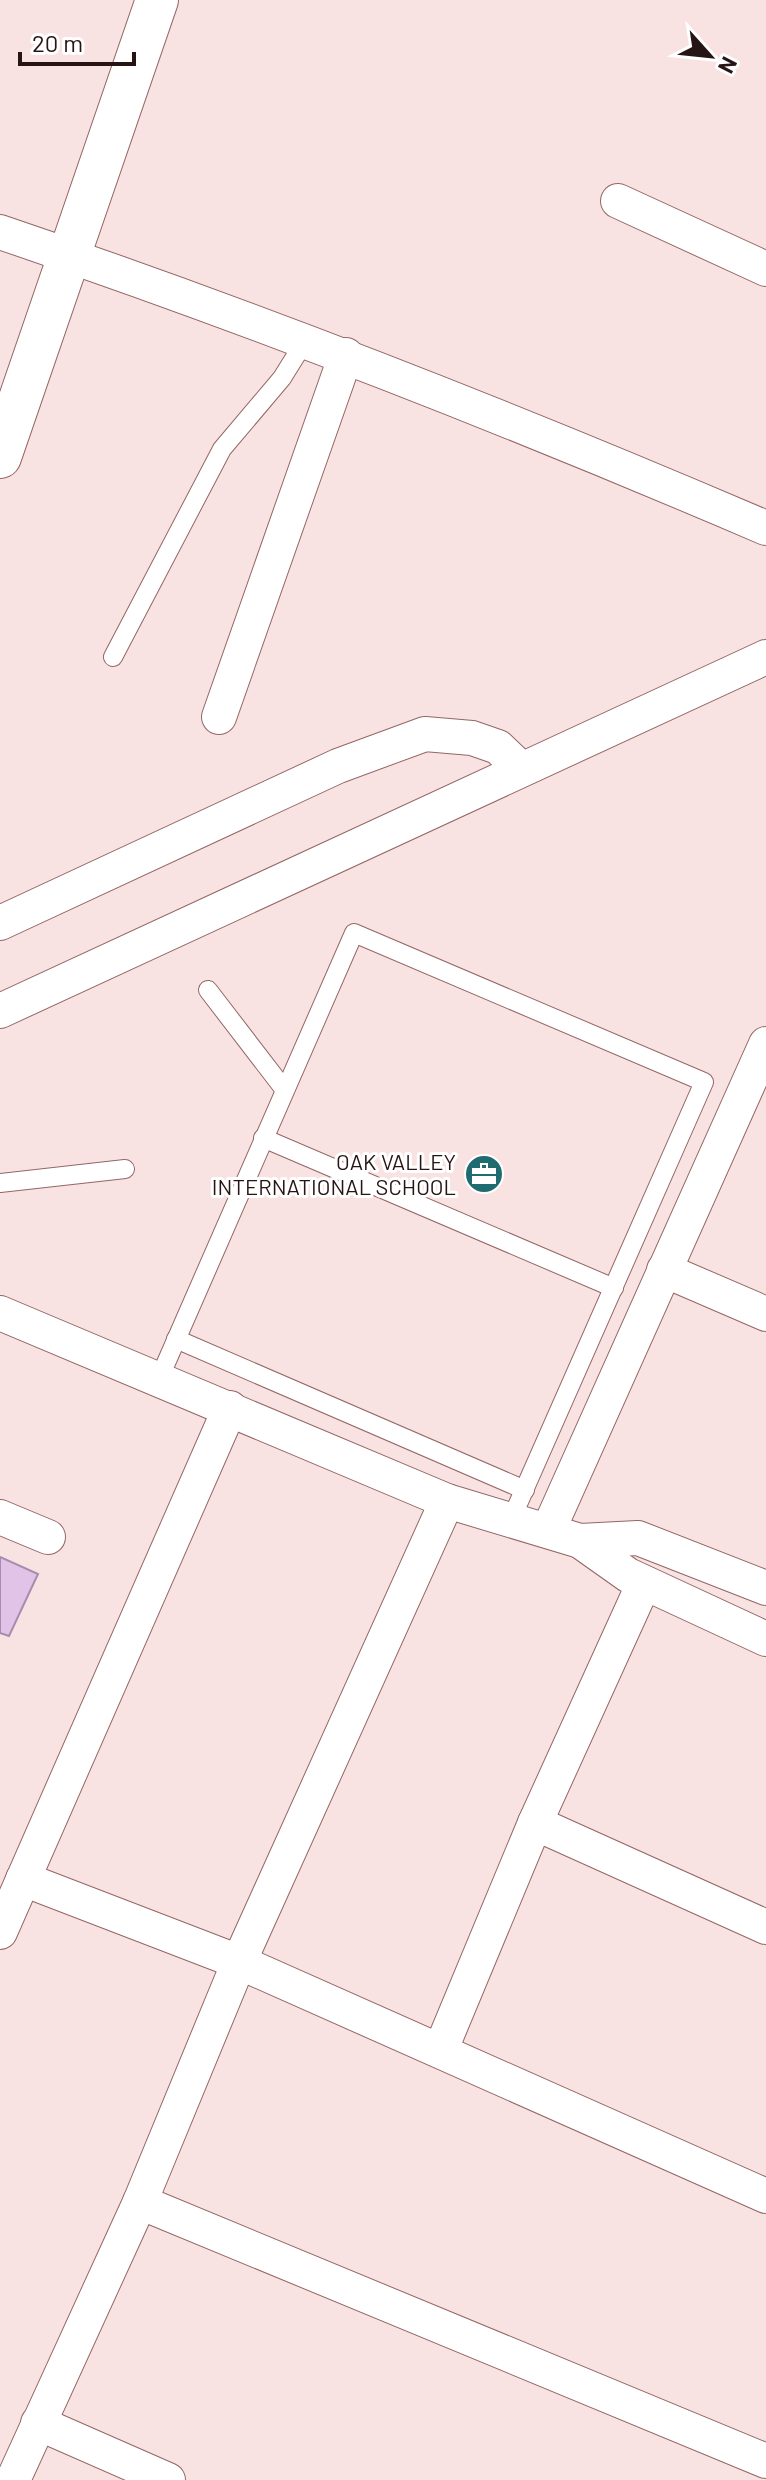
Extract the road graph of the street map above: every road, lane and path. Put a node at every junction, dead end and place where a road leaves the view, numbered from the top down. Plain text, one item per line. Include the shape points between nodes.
1 (157, 0) edge
2 (618, 201) dead end
3 (0, 232) edge
4 (68, 255) junction
5 (766, 269) edge
6 (305, 341) junction
7 (346, 355) junction
8 (0, 457) edge
9 (766, 528) edge
10 (113, 657) dead end
11 (766, 657) edge
12 (219, 717) dead end
13 (520, 768) junction
14 (0, 923) edge
15 (208, 990) dead end
16 (0, 1011) edge
17 (766, 1044) edge
18 (284, 1089) junction
19 (263, 1138) junction
20 (125, 1169) dead end
21 (0, 1183) edge
22 (664, 1270) junction
23 (614, 1288) junction
24 (0, 1313) edge
25 (766, 1314) edge
26 (176, 1339) junction
27 (159, 1379) junction
28 (230, 1408) junction
29 (525, 1490) junction
30 (447, 1501) junction
31 (0, 1517) edge
32 (510, 1522) junction
33 (564, 1536) junction
34 (48, 1537) dead end
35 (644, 1583) junction
36 (765, 1584) edge
37 (766, 1639) edge
38 (535, 1823) junction
39 (23, 1879) junction
40 (766, 1927) edge
41 (0, 1932) edge
42 (239, 1962) junction
43 (441, 2049) junction
44 (766, 2196) edge
45 (140, 2202) junction
46 (38, 2423) junction
47 (766, 2461) edge
48 (13, 2480) edge
49 (168, 2480) edge

1 - 4 street
2 - 5 street
3 - 4 street
4 - 6 street
4 - 8 street
6 - 7 street
6 - 10 lane via 282,378 222,449
7 - 9 street
7 - 12 street
11 - 13 street
13 - 14 street via 498,747 472,738 425,734 338,766
13 - 16 street
15 - 18 lane
17 - 22 street
18 - 19 lane
18 - 23 lane via 354,933 704,1082
19 - 23 lane
19 - 26 lane
20 - 21 lane
22 - 25 street
22 - 33 street
23 - 29 lane
24 - 27 street
26 - 27 lane
26 - 29 lane
27 - 28 street
28 - 30 street
28 - 39 street
29 - 32 lane
30 - 32 street
30 - 42 street
31 - 34 street
32 - 33 street
33 - 35 street
33 - 36 street via 638,1538
35 - 37 street
35 - 38 street
38 - 40 street
38 - 43 street
39 - 41 street
39 - 42 street
42 - 43 street
42 - 45 street
43 - 44 street
45 - 46 street
45 - 47 street
46 - 48 street
46 - 49 street

